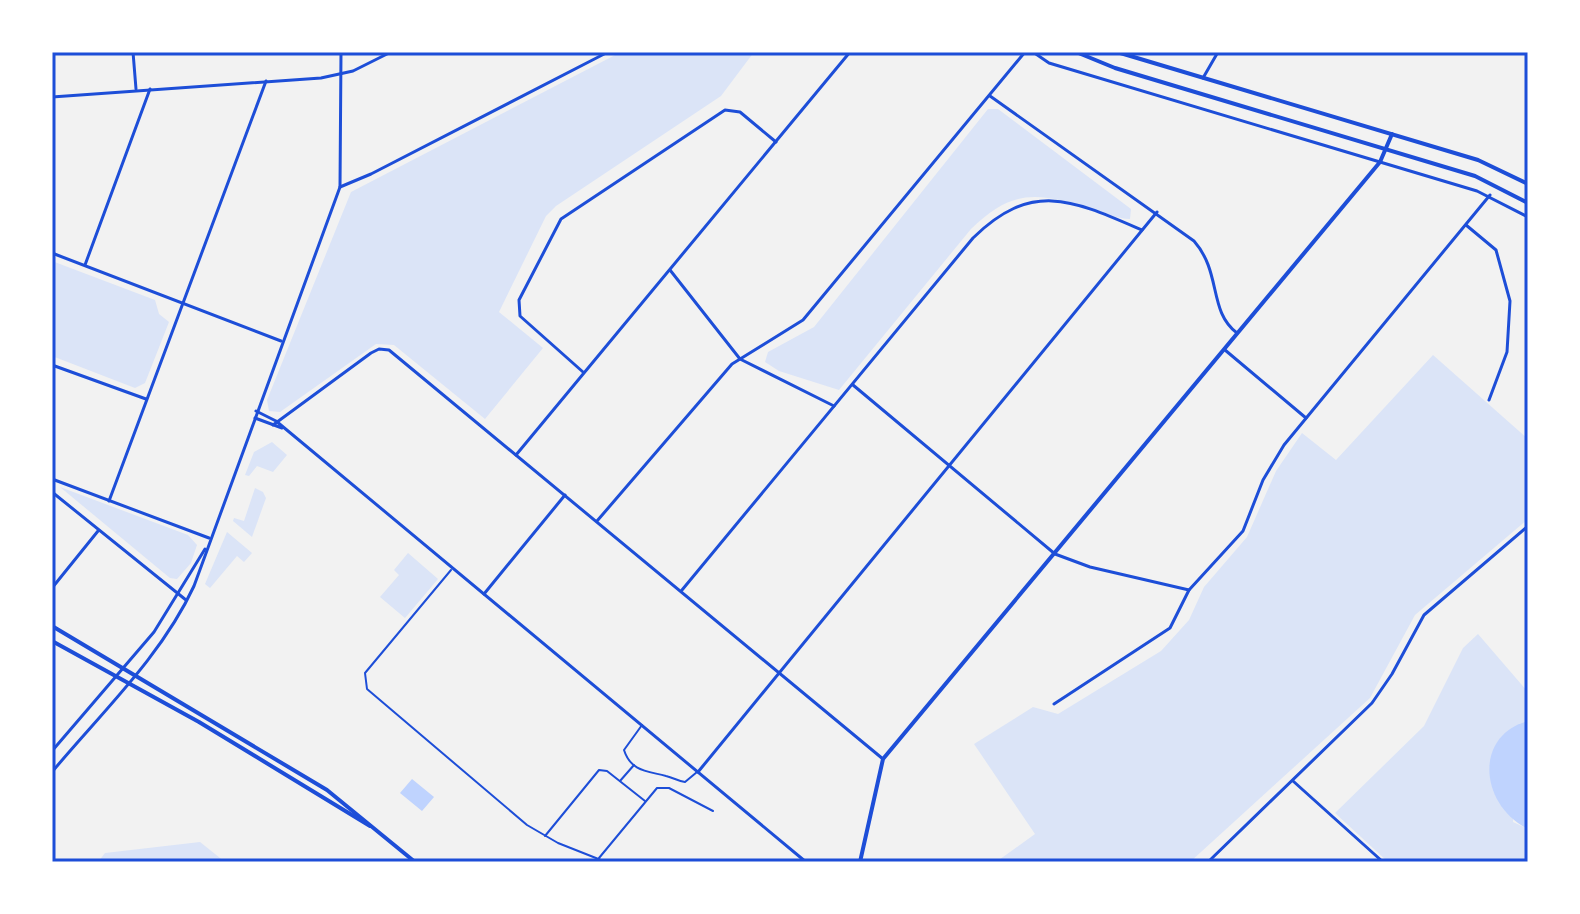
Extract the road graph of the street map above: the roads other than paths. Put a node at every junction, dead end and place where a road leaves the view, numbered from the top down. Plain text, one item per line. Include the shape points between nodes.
1 (133, 52) edge
2 (341, 52) edge
3 (391, 52) edge
4 (608, 52) edge
5 (850, 52) edge
6 (1025, 52) edge
7 (1033, 52) edge
8 (1076, 52) edge
9 (1117, 52) edge
10 (1218, 52) edge
11 (341, 75) junction
12 (1203, 78) junction
13 (266, 81) junction
14 (150, 88) junction
15 (136, 89) junction
16 (990, 96) junction
17 (52, 97) edge
18 (1392, 134) junction
19 (776, 142) junction
20 (1387, 150) junction
21 (1380, 162) junction
22 (1528, 184) edge
23 (340, 187) junction
24 (1490, 195) junction
25 (1528, 203) edge
26 (1157, 212) junction
27 (1528, 217) edge
28 (1466, 225) junction
29 (1144, 231) junction
30 (52, 253) edge
31 (85, 265) junction
32 (670, 270) junction
33 (183, 302) junction
34 (1238, 334) junction
35 (281, 341) junction
36 (1225, 350) junction
37 (740, 359) junction
38 (52, 365) edge
39 (583, 372) junction
40 (853, 385) junction
41 (146, 399) junction
42 (1489, 400) dead end
43 (834, 406) junction
44 (256, 411) junction
45 (254, 417) junction
46 (1306, 418) junction
47 (274, 423) junction
48 (516, 455) junction
49 (947, 466) junction
50 (52, 479) edge
51 (52, 492) edge
52 (565, 495) junction
53 (109, 501) junction
54 (597, 521) junction
55 (1528, 526) edge
56 (98, 531) junction
57 (209, 538) junction
58 (205, 549) junction
59 (1055, 554) junction
60 (452, 569) junction
61 (52, 588) edge
62 (682, 590) junction
63 (1189, 590) junction
64 (179, 595) junction
65 (484, 595) junction
66 (188, 601) junction
67 (52, 626) edge
68 (52, 641) edge
69 (124, 666) junction
70 (777, 672) junction
71 (137, 674) junction
72 (115, 677) junction
73 (129, 685) junction
74 (1054, 704) dead end
75 (642, 725) junction
76 (52, 751) edge
77 (883, 759) junction
78 (634, 765) junction
79 (52, 772) edge
80 (698, 772) junction
81 (619, 781) junction
82 (1293, 781) junction
83 (646, 802) junction
84 (713, 811) dead end
85 (373, 827) junction
86 (545, 837) junction
87 (598, 859) junction
88 (1211, 861) edge
89 (415, 862) edge
90 (606, 862) edge
91 (806, 862) edge
92 (860, 862) edge
93 (1383, 862) edge

1 - 15 street
2 - 11 street
3 - 11 street
4 - 23 street
5 - 19 street
6 - 16 street
7 - 21 street via 1043,61
8 - 20 street
9 - 12 street
10 - 12 street
11 - 13 street
11 - 23 street
12 - 18 street
13 - 14 street
13 - 33 street
14 - 15 street
14 - 31 street
15 - 17 street
16 - 26 street
16 - 37 street via 803,320
18 - 20 street
18 - 22 street via 1478,160
19 - 32 street
19 - 39 street via 740,112 725,110 561,219 519,300 520,316
20 - 21 street
20 - 25 street via 1483,179
21 - 24 street
21 - 34 street
23 - 35 street
24 - 27 street
24 - 28 street
26 - 29 street
26 - 34 street via 1208,256 1222,315
28 - 42 street via 1496,250 1510,301 1507,352
28 - 46 street
29 - 40 street via 1059,202 1035,200 1006,209 973,238
29 - 49 street
30 - 31 street
31 - 33 street
32 - 37 street
32 - 39 street
33 - 35 street
33 - 41 street
34 - 36 street
35 - 44 street
36 - 46 street
36 - 59 street
37 - 43 street
37 - 54 street
38 - 41 street
39 - 48 street
40 - 43 street
40 - 49 street
41 - 53 street
43 - 62 street
44 - 45 street
44 - 47 street
45 - 47 street
45 - 57 street
46 - 63 street via 1274,461 1238,538
47 - 48 street via 382,349
47 - 60 street
48 - 52 street
49 - 59 street
49 - 70 street
50 - 53 street
51 - 56 street
52 - 54 street
52 - 65 street
53 - 57 street
54 - 62 street
55 - 82 street via 1424,615 1380,693
56 - 61 street
56 - 64 street
57 - 58 street
58 - 64 street
58 - 66 street
59 - 63 street
59 - 77 street
60 - 65 street
60 - 86 lane via 365,673 365,684 388,709
62 - 70 street
63 - 74 street via 1177,618 1161,636
64 - 66 street
64 - 69 street
65 - 75 street
66 - 71 street
67 - 69 street
68 - 72 street
69 - 71 street
69 - 72 street
70 - 77 street
70 - 80 street
71 - 73 street
71 - 85 street via 327,790
72 - 73 street
72 - 76 street
73 - 79 street
73 - 85 street
75 - 78 lane via 624,750
75 - 80 street
77 - 92 street
78 - 80 lane via 683,782
78 - 81 lane
80 - 91 street
81 - 83 lane
81 - 86 lane via 607,771 596,772
82 - 88 street
82 - 93 street
83 - 84 lane via 665,786
83 - 87 lane
85 - 89 street
86 - 87 lane
87 - 90 lane

